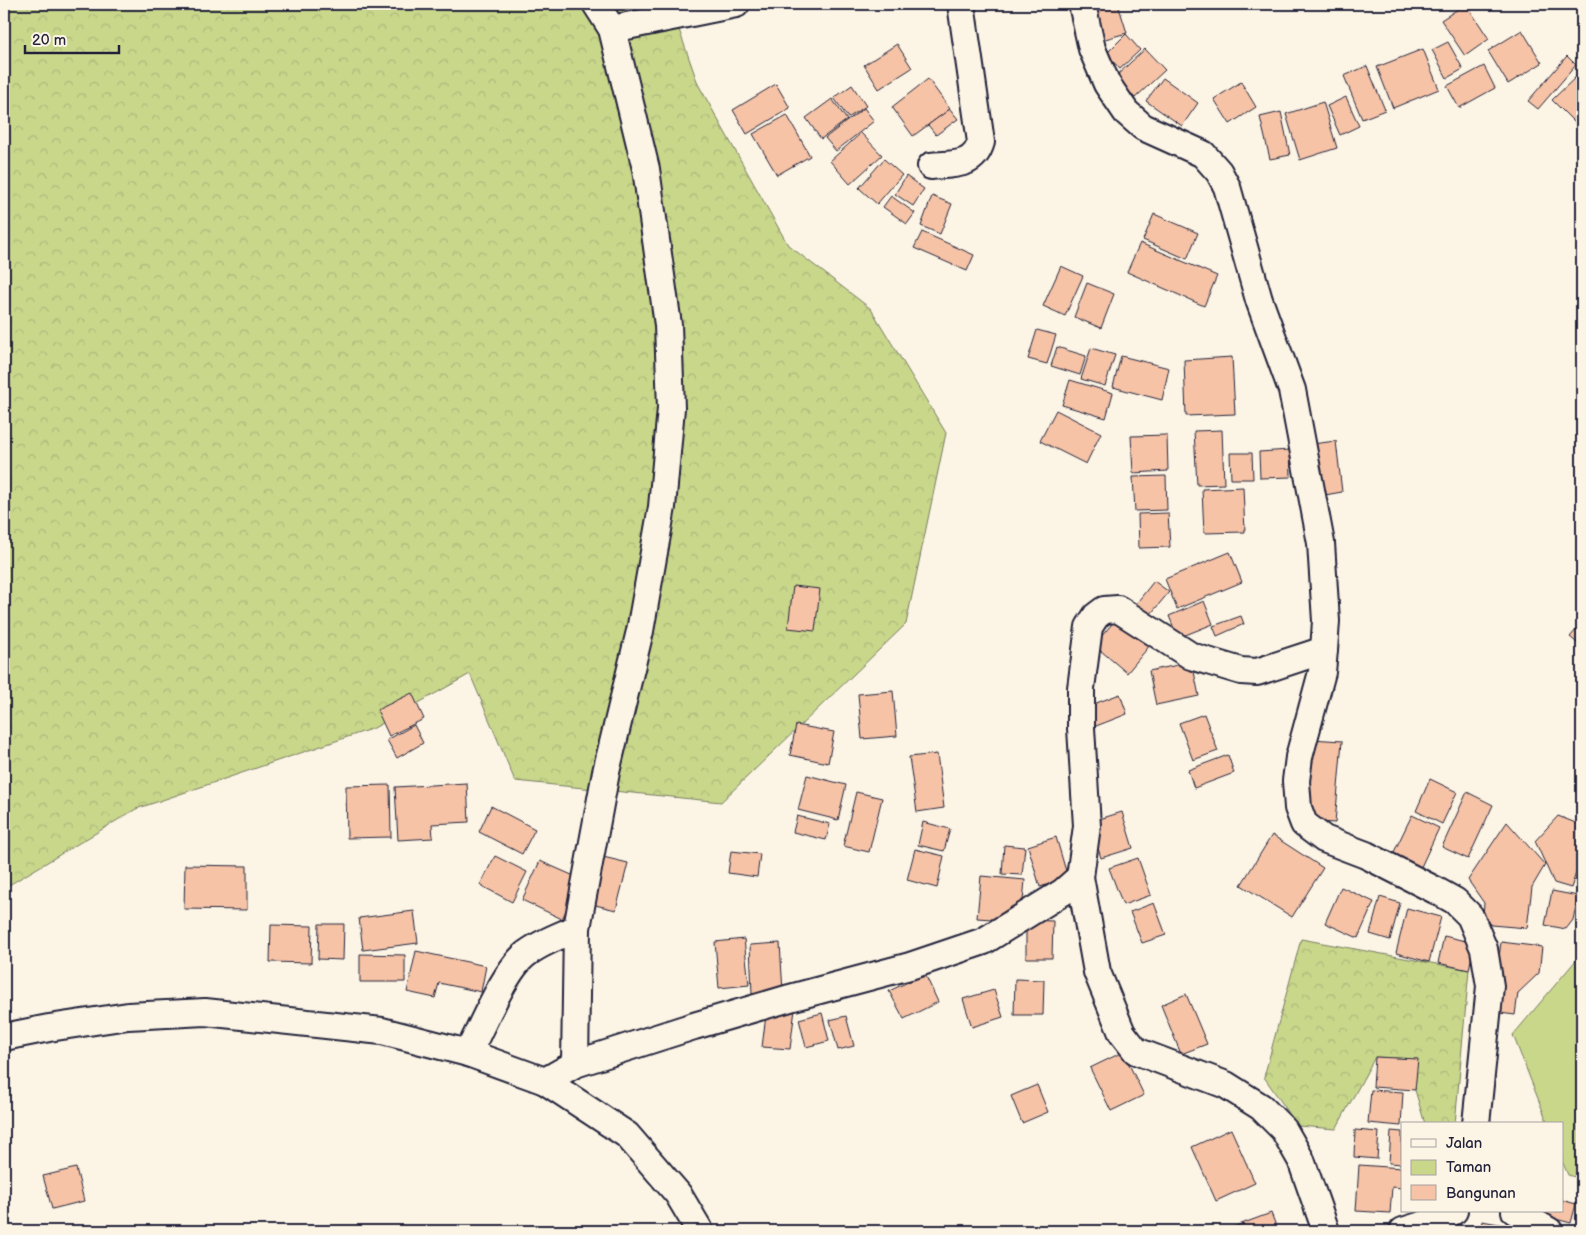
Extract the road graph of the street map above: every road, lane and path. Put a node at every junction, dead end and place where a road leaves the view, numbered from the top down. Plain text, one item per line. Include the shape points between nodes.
1 (596, 4) edge
2 (736, 4) edge
3 (961, 4) edge
4 (1082, 4) edge
5 (612, 29) junction
6 (931, 166) dead end
7 (1324, 650) junction
8 (1080, 877) junction
9 (577, 928) junction
10 (4, 1038) edge
11 (468, 1053) junction
12 (576, 1064) junction
13 (545, 1081) junction
14 (1476, 1122) edge
15 (1452, 1212) edge
16 (1517, 1212) edge
17 (700, 1231) edge
18 (1326, 1231) edge
19 (1403, 1231) edge
20 (1549, 1231) edge

1 - 5 street
2 - 5 street
3 - 6 street via 981,142 978,152 964,162
4 - 7 street via 1092,49 1107,84 1126,112 1143,127 1202,154 1220,172 1227,187 1259,300 1292,390 1321,543 1326,621
5 - 9 street via 646,169 668,325 671,408 662,508 640,631 606,772
7 - 8 street via 1258,672 1241,671 1191,656 1118,609 1104,610 1096,616 1089,627 1081,688 1087,826
7 - 14 street via 1322,672 1299,757 1296,782 1298,808 1304,824 1324,839 1437,891 1455,901 1470,916 1484,949 1490,986
8 - 12 street via 1063,892 984,941 910,966 738,1013
8 - 18 street via 1097,972 1122,1033 1136,1051 1226,1085 1261,1107 1284,1130 1301,1160
9 - 11 street via 524,955 509,972
9 - 12 street
10 - 11 street via 128,1016 204,1012 382,1031
11 - 13 street
12 - 13 street
13 - 17 street via 627,1135 678,1194
15 - 19 street
16 - 20 street

